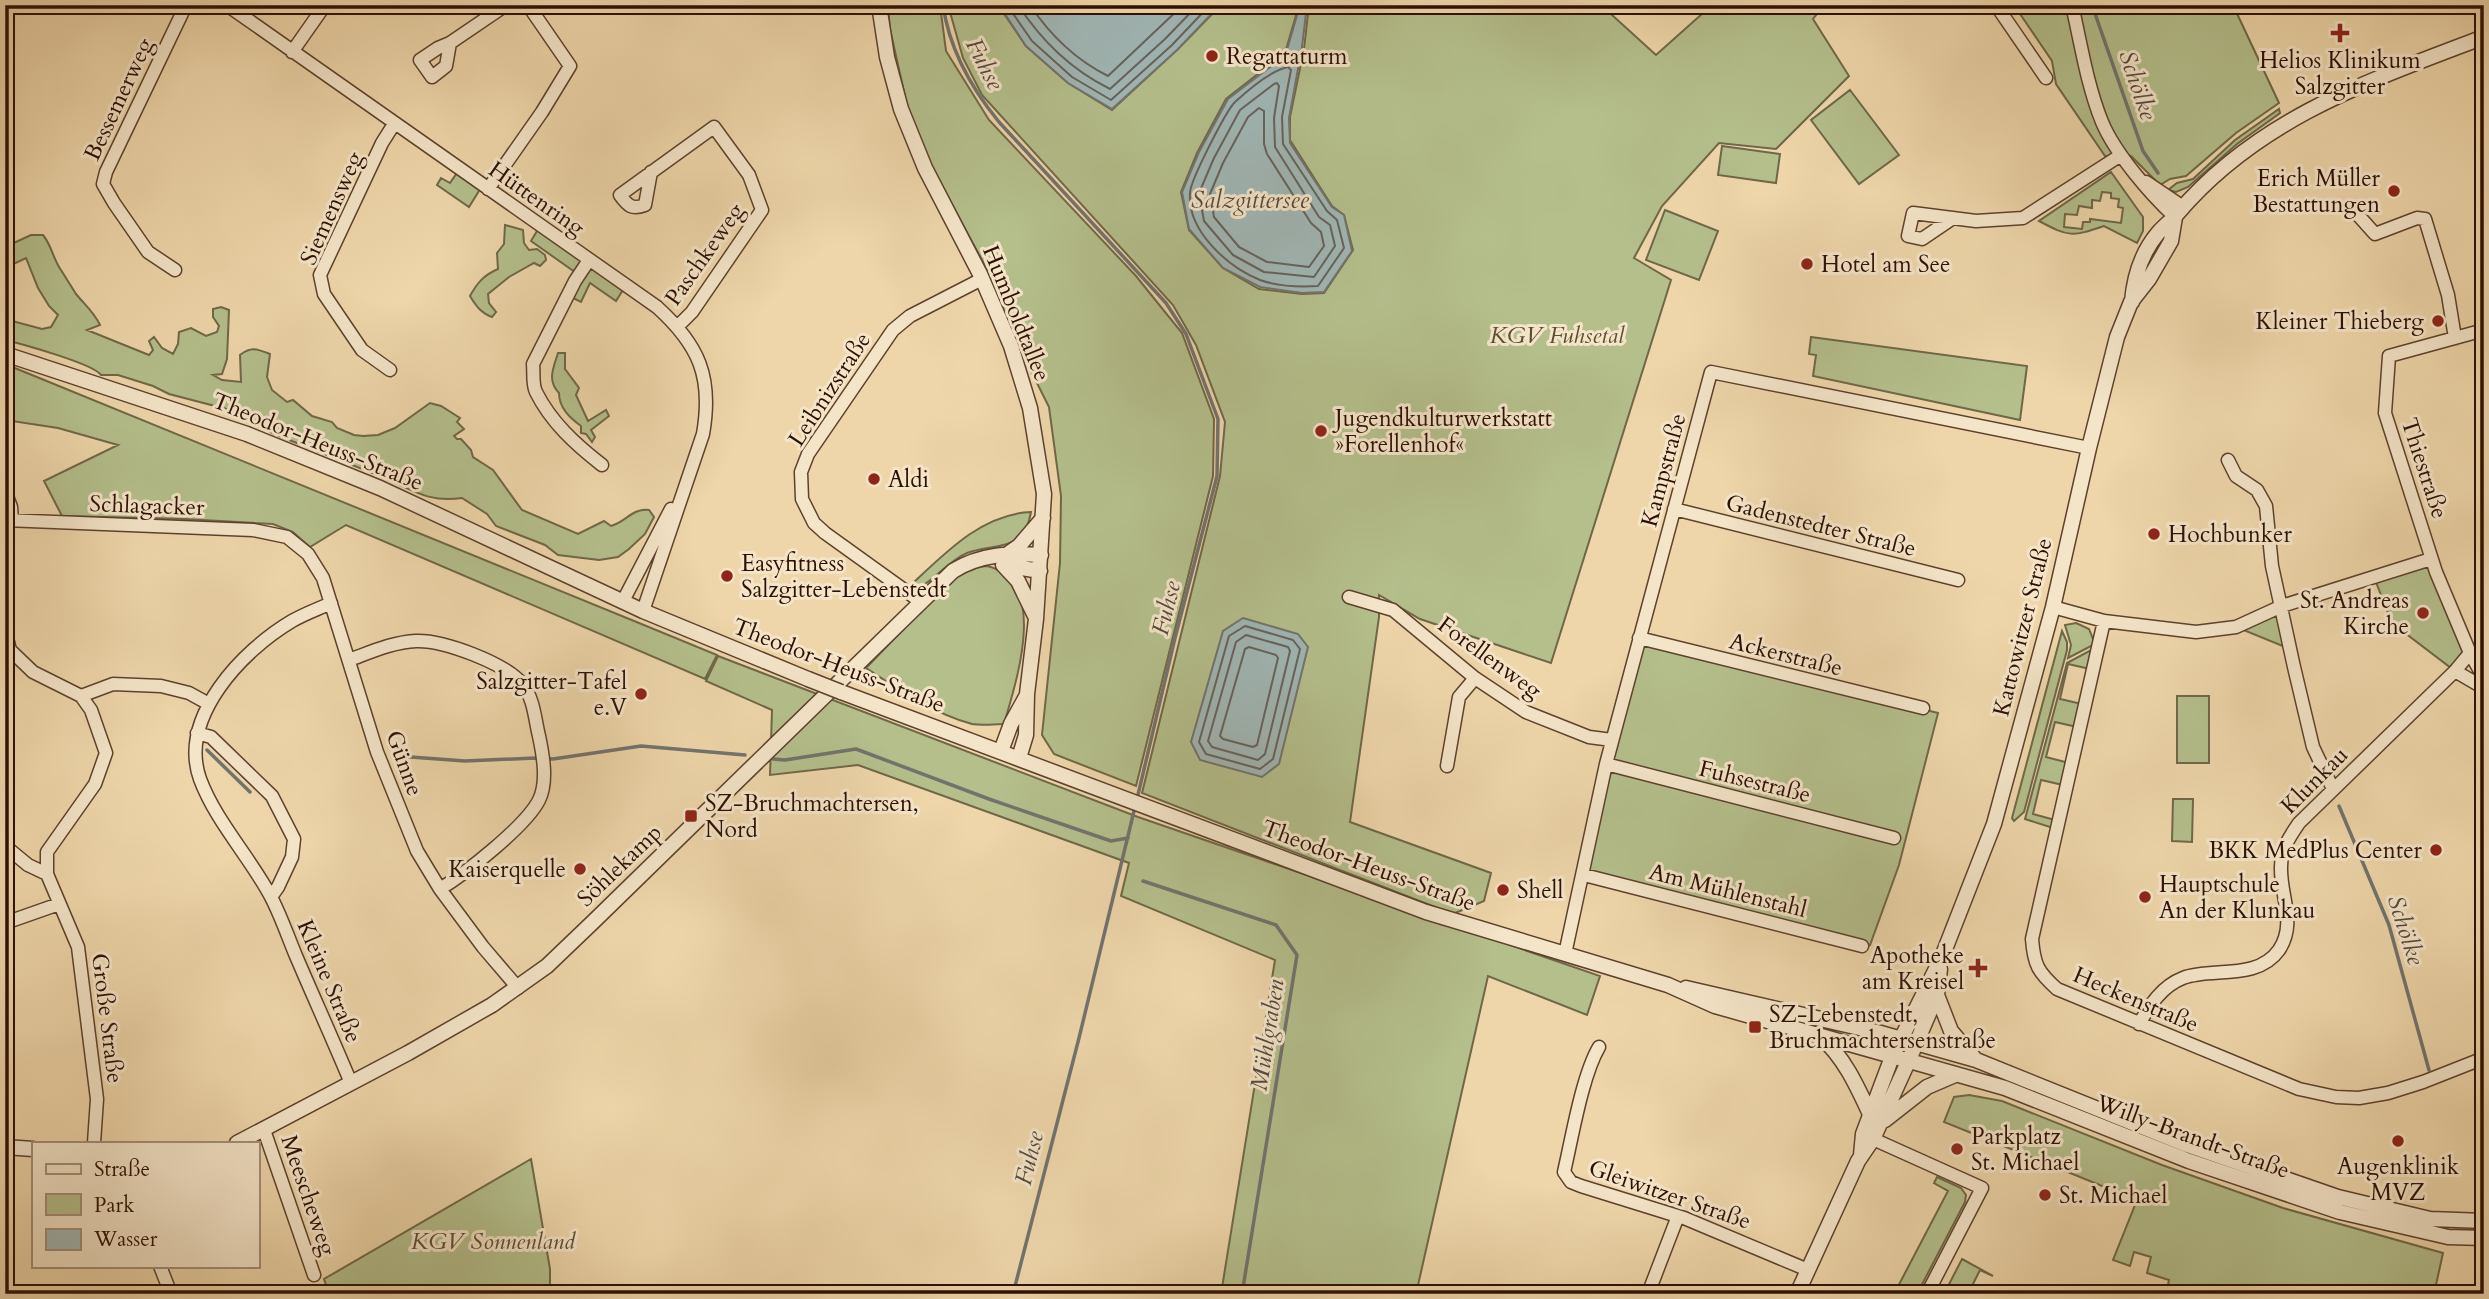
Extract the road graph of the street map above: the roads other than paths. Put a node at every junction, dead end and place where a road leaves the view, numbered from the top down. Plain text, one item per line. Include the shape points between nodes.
1 (186, 5) edge
2 (227, 5) edge
3 (325, 5) edge
4 (506, 5) edge
5 (528, 5) edge
6 (879, 5) edge
7 (1996, 5) edge
8 (2072, 5) edge
9 (2484, 37) edge
10 (450, 43) dead end
11 (292, 52) junction
12 (2046, 78) dead end
13 (394, 124) junction
14 (2121, 155) junction
15 (652, 172) dead end
16 (488, 189) junction
17 (2179, 212) junction
18 (2358, 215) dead end
19 (1953, 218) dead end
20 (589, 260) junction
21 (175, 271) dead end
22 (982, 279) junction
23 (678, 326) junction
24 (2484, 330) edge
25 (2455, 338) junction
26 (5, 355) edge
27 (390, 370) dead end
28 (2089, 448) junction
29 (2228, 460) dead end
30 (602, 465) dead end
31 (5, 491) edge
32 (682, 491) junction
33 (1674, 509) junction
34 (1043, 518) junction
35 (8, 520) edge
36 (286, 537) joint
37 (1041, 555) junction
38 (1006, 559) junction
39 (2431, 559) junction
40 (1040, 571) junction
41 (1958, 580) dead end
42 (1349, 597) dead end
43 (623, 601) junction
44 (921, 602) junction
45 (331, 603) junction
46 (2282, 606) junction
47 (2053, 607) junction
48 (643, 611) junction
49 (1036, 619) junction
50 (2104, 621) junction
51 (5, 630) edge
52 (1639, 638) junction
53 (2470, 653) junction
54 (349, 660) junction
55 (2455, 671) junction
56 (1475, 678) junction
57 (2484, 678) edge
58 (2484, 688) edge
59 (1027, 694) junction
60 (81, 696) junction
61 (209, 704) junction
62 (1923, 708) dead end
63 (197, 733) junction
64 (1612, 740) junction
65 (1001, 751) junction
66 (1019, 758) junction
67 (1606, 764) junction
68 (1447, 766) dead end
69 (2333, 789) junction
70 (1894, 838) dead end
71 (5, 846) edge
72 (47, 874) junction
73 (1584, 875) junction
74 (440, 889) junction
75 (271, 897) junction
76 (59, 904) junction
77 (5, 923) edge
78 (1862, 946) dead end
79 (1565, 954) junction
80 (1942, 957) junction
81 (1668, 985) junction
82 (518, 988) junction
83 (1937, 995) junction
84 (2139, 1024) junction
85 (1819, 1035) junction
86 (1900, 1040) junction
87 (1916, 1044) junction
88 (1599, 1047) dead end
89 (1892, 1057) junction
90 (2484, 1058) edge
91 (1976, 1060) junction
92 (1908, 1062) junction
93 (1955, 1075) junction
94 (351, 1083) junction
95 (1875, 1119) junction
96 (264, 1130) junction
97 (1873, 1139) junction
98 (94, 1142) edge
99 (239, 1142) edge
100 (5, 1147) edge
101 (32, 1149) edge
102 (1861, 1155) junction
103 (1678, 1216) junction
104 (2484, 1221) edge
105 (2484, 1238) edge
106 (161, 1268) edge
107 (1808, 1270) junction
108 (314, 1275) dead end
109 (170, 1294) edge
110 (1648, 1294) edge
111 (1797, 1294) edge
112 (1927, 1294) edge

1 - 21 street, Bessemerweg via 103,184 148,252
2 - 11 street, Hüttenring
3 - 11 street
4 - 10 street
5 - 16 street via 570,66
6 - 22 street, Humboldtallee via 901,109 925,168
7 - 12 street
8 - 14 street via 2102,123
9 - 17 street, Kattowitzer Straße via 2295,117 2245,150
11 - 13 street, Hüttenring
13 - 16 street, Hüttenring
13 - 27 street, Siemensweg via 320,275 324,294 362,350
14 - 17 street
14 - 19 street via 2024,218
15 - 23 street, Paschkeweg via 714,127 748,175 762,210
16 - 20 street, Hüttenring
17 - 28 street, Kattowitzer Straße via 2157,234 2139,265
18 - 25 street via 2375,234 2426,219
20 - 23 street, Hüttenring
20 - 30 street via 533,364 535,389 568,438
22 - 34 street, Humboldtallee via 1011,346 1030,408 1044,494
22 - 44 street, Leibnizstraße via 910,316 893,330 826,426 801,472 802,499 814,523
23 - 32 street, Hüttenring via 692,345 707,387 703,434
24 - 25 street, Thiestraße
25 - 39 street, Thiestraße via 2389,356 2385,413
26 - 43 street, Theodor-Heuss-Straße via 247,434 426,508
28 - 33 street, Kampstraße via 1710,372
28 - 47 street, Kattowitzer Straße
29 - 46 street via 2235,475 2257,490 2266,506 2272,566
31 - 35 street via 11,507
32 - 43 street, Hüttenring
32 - 48 street, Hüttenring
33 - 41 street, Gadenstedter Straße
33 - 52 street, Kampstraße
34 - 37 street, Humboldtallee
34 - 38 street
35 - 36 street, Schlagacker via 253,530
36 - 45 street, Günne via 308,554
37 - 38 street, Söhlekamp
37 - 40 street, Humboldtallee
38 - 40 street
38 - 44 street, Söhlekamp via 968,561
38 - 49 street
39 - 46 street
39 - 53 street, Thiestraße
40 - 49 street, Humboldtallee
42 - 56 street, Forellenweg via 1393,610
43 - 48 street, Theodor-Heuss-Straße
44 - 82 street, Söhlekamp via 593,922
45 - 54 street, Günne
45 - 61 street, Kleine Straße via 270,636 226,679
46 - 50 street via 2236,627 2196,632
46 - 69 street via 2314,747
47 - 50 street
47 - 80 street, Kattowitzer Straße via 1994,824
48 - 65 street, Theodor-Heuss-Straße, bridge
49 - 59 street, Humboldtallee
50 - 84 street, Heckenstraße via 2032,939 2037,967 2057,989
51 - 60 street via 10,650 33,672
52 - 62 street, Ackerstraße
52 - 64 street, Kampstraße
53 - 55 street, Klunkau
53 - 57 street, Thiestraße
54 - 74 street, Günne via 401,813
54 - 74 street via 389,645 417,641 444,645 511,674 529,695 541,747 541,798 515,828
55 - 58 street
55 - 69 street, Klunkau
56 - 64 street, Forellenweg via 1526,712 1589,737
56 - 68 street via 1459,697
59 - 65 street, Humboldtallee
59 - 66 street, Humboldtallee via 1026,735
60 - 61 street via 113,684 161,686
60 - 72 street via 92,710 106,753 95,785 47,852
61 - 63 street, Kleine Straße
63 - 75 street, Kleine Straße via 195,758 201,780
63 - 75 street via 211,737 272,796 294,839 292,857
64 - 67 street, Kampstraße
65 - 66 street, Theodor-Heuss-Straße
66 - 79 street, Theodor-Heuss-Straße via 1426,912
67 - 70 street, Fuhsestraße
67 - 73 street, Kampstraße
69 - 84 street, Klunkau via 2287,840 2281,867 2287,934 2278,951 2249,969 2183,978 2155,997
71 - 72 street
72 - 76 street, Große Straße
73 - 78 street, Am Mühlenstahl
73 - 79 street, Kampstraße
74 - 82 street, Günne
75 - 94 street, Kleine Straße
76 - 77 street
76 - 98 street, Große Straße via 78,947 97,1099
79 - 81 street, Theodor-Heuss-Straße
80 - 83 street, Kattowitzer Straße
80 - 86 street, Kattowitzer Straße
81 - 85 street, Willy-Brandt-Straße via 1715,1006
81 - 86 street, Willy-Brandt-Straße
82 - 94 street, Söhlekamp
83 - 87 street, Kattowitzer Straße
83 - 91 street via 1951,1031
84 - 90 street, Heckenstraße via 2299,1089 2336,1097 2388,1093
85 - 89 street, Willy-Brandt-Straße
85 - 95 street via 1850,1074
86 - 87 street, Willy-Brandt-Straße
86 - 89 street, Kattowitzer Straße
87 - 91 street, Willy-Brandt-Straße
87 - 92 street, Kattowitzer Straße
88 - 103 street, Gleiwitzer Straße via 1592,1059 1564,1172 1581,1186
89 - 92 street, Willy-Brandt-Straße
89 - 95 street, Kattowitzer Straße
91 - 104 street, Willy-Brandt-Straße via 2187,1145 2337,1197 2430,1219
92 - 93 street, Willy-Brandt-Straße
92 - 95 street, Kattowitzer Straße
93 - 95 street
93 - 105 street, Willy-Brandt-Straße via 2006,1088 2309,1203 2444,1236
94 - 96 street, Söhlekamp
95 - 97 street, Kattowitzer Straße
95 - 102 street, Kattowitzer Straße via 1863,1135
96 - 99 street, Söhlekamp
96 - 108 street, Meescheweg
97 - 102 street, Kattowitzer Straße
97 - 112 street via 1982,1188
100 - 101 street
102 - 107 street, Kattowitzer Straße
103 - 107 street, Gleiwitzer Straße
103 - 110 street
106 - 109 street
107 - 111 street, Kattowitzer Straße

